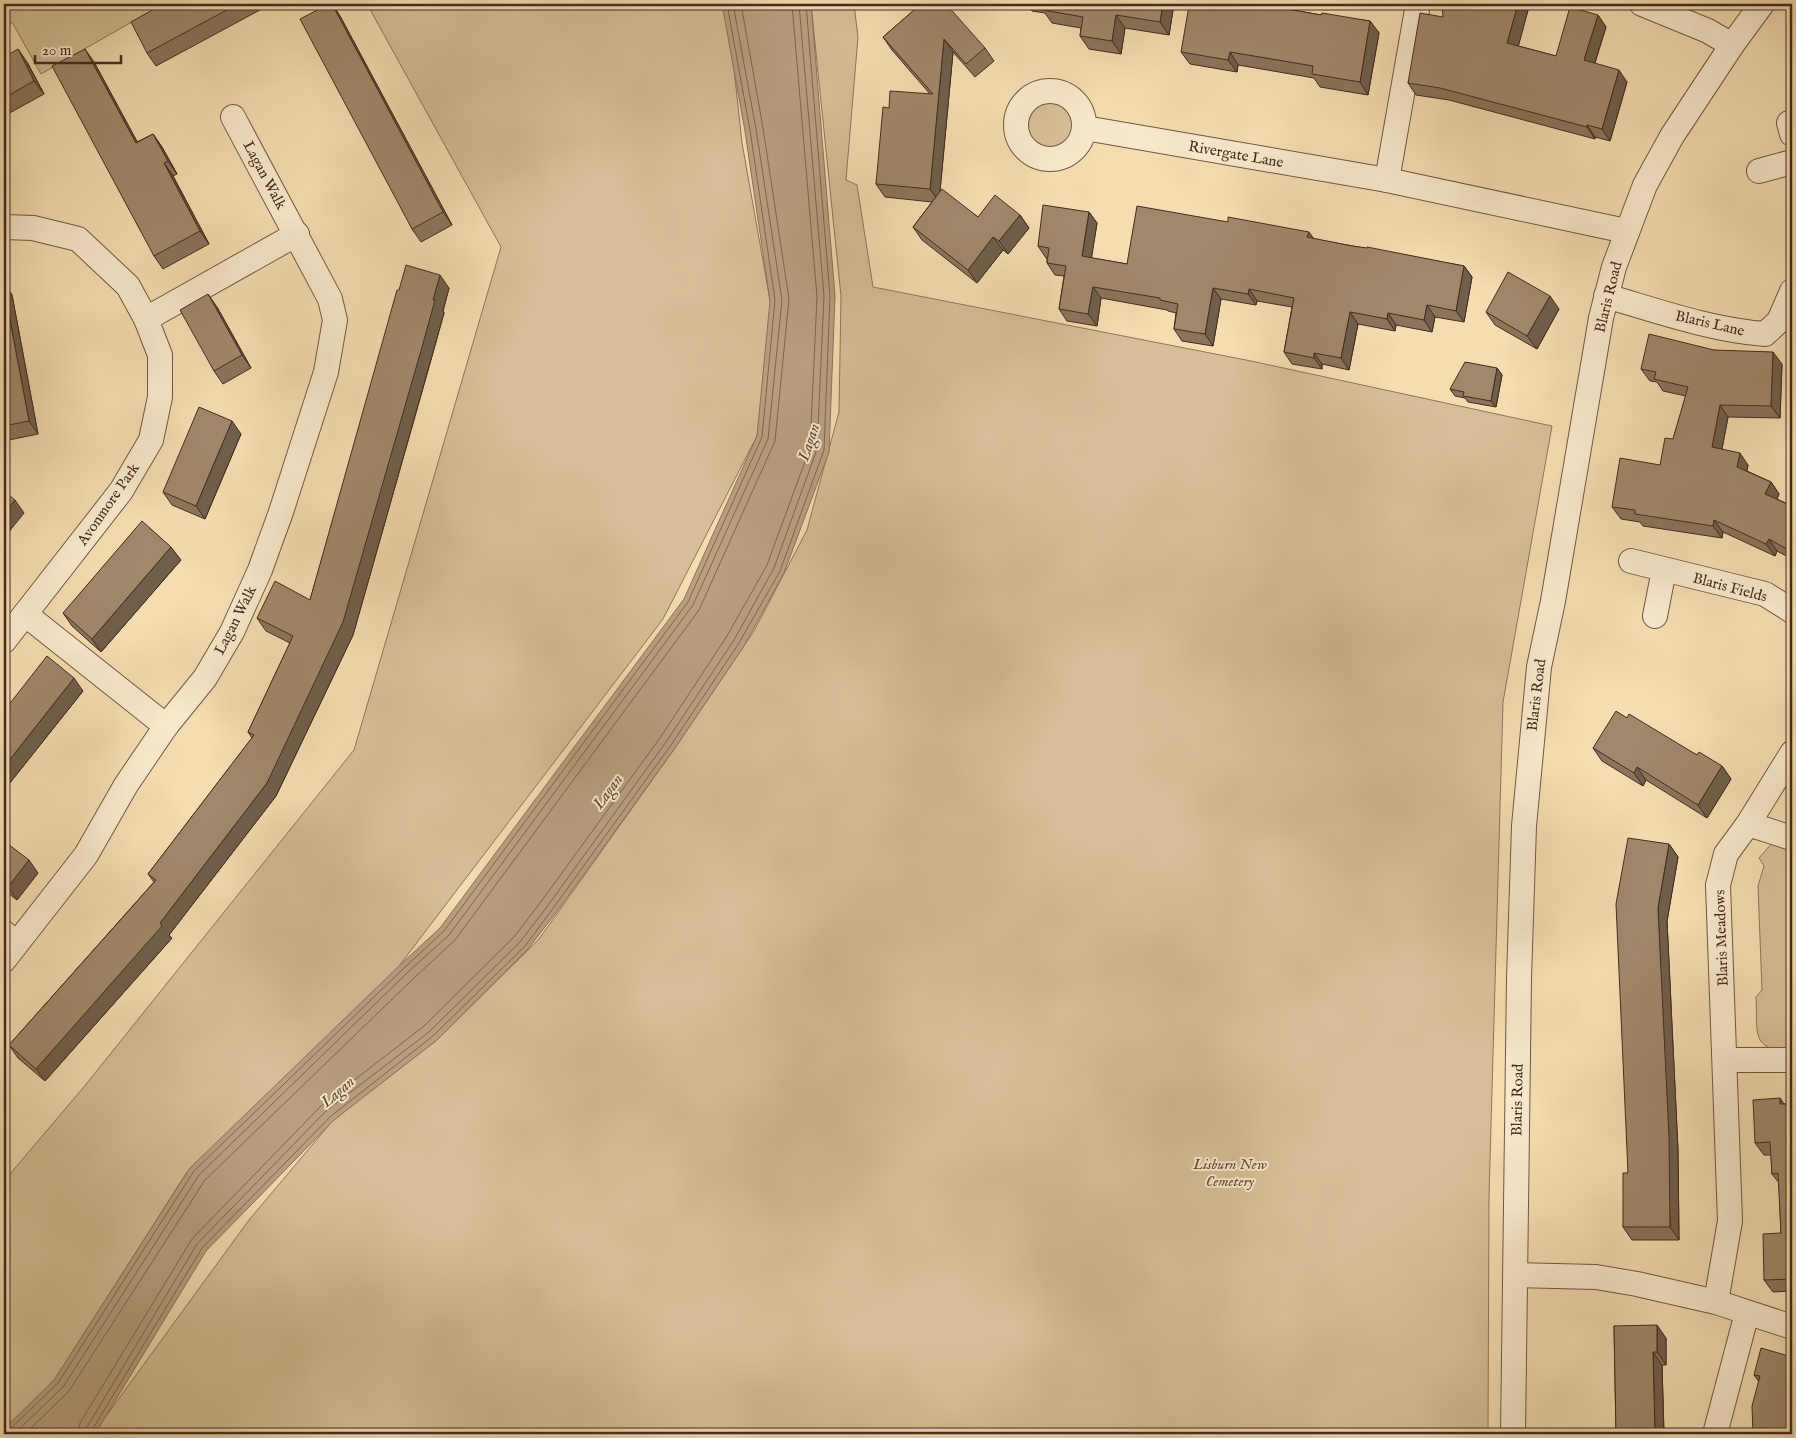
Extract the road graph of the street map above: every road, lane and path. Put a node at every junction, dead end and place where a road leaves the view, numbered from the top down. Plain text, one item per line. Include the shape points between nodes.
1 (1418, 4) edge
2 (1642, 4) edge
3 (1762, 4) edge
4 (1732, 45) junction
5 (233, 117) dead end
6 (1085, 128) dead end
7 (1792, 162) edge
8 (1759, 171) dead end
9 (1386, 180) junction
10 (4, 227) edge
11 (1626, 231) junction
12 (297, 234) junction
13 (1792, 291) edge
14 (1606, 296) junction
15 (146, 319) junction
16 (1631, 561) dead end
17 (1664, 570) junction
18 (1792, 611) edge
19 (25, 614) junction
20 (1655, 616) dead end
21 (4, 642) edge
22 (166, 726) junction
23 (1792, 754) edge
24 (1748, 824) junction
25 (1792, 838) edge
26 (11, 935) edge
27 (4, 960) edge
28 (1725, 1060) junction
29 (1792, 1060) edge
30 (1516, 1275) junction
31 (1716, 1302) junction
32 (1747, 1313) junction
33 (1792, 1327) edge
34 (1513, 1434) edge
35 (1715, 1434) edge

1 - 9 street
2 - 4 street via 1708,31
3 - 4 street, Blaris Road
4 - 11 street, Blaris Road via 1668,144 1645,185
5 - 12 street, Lagan Walk
6 - 9 street, Rivergate Lane
7 - 8 street
9 - 11 street, Rivergate Lane
10 - 15 street, Avonmore Park via 34,228 78,239 128,286
11 - 14 street, Blaris Road
12 - 15 street
12 - 22 street, Lagan Walk via 330,298 335,320 326,372 256,580 232,632 205,678
13 - 14 street, Blaris Lane via 1779,321 1765,334 1741,332
14 - 30 street, Blaris Road via 1539,667 1530,746 1520,959
15 - 19 street, Avonmore Park via 160,355 160,398 151,440 121,491
16 - 17 street, Blaris Fields
17 - 18 street, Blaris Fields via 1765,594
17 - 20 street
19 - 21 street, Avonmore Park
19 - 22 street
22 - 26 street, Lagan Walk via 126,785 86,854
23 - 24 street, Blaris Meadows
24 - 25 street
24 - 28 street, Blaris Meadows via 1726,854 1718,885
26 - 27 street, Lagan Walk
28 - 29 street
28 - 31 street, Blaris Meadows via 1730,1221
30 - 31 street via 1596,1277
30 - 34 street, Blaris Road
31 - 32 street
32 - 33 street
32 - 35 street

